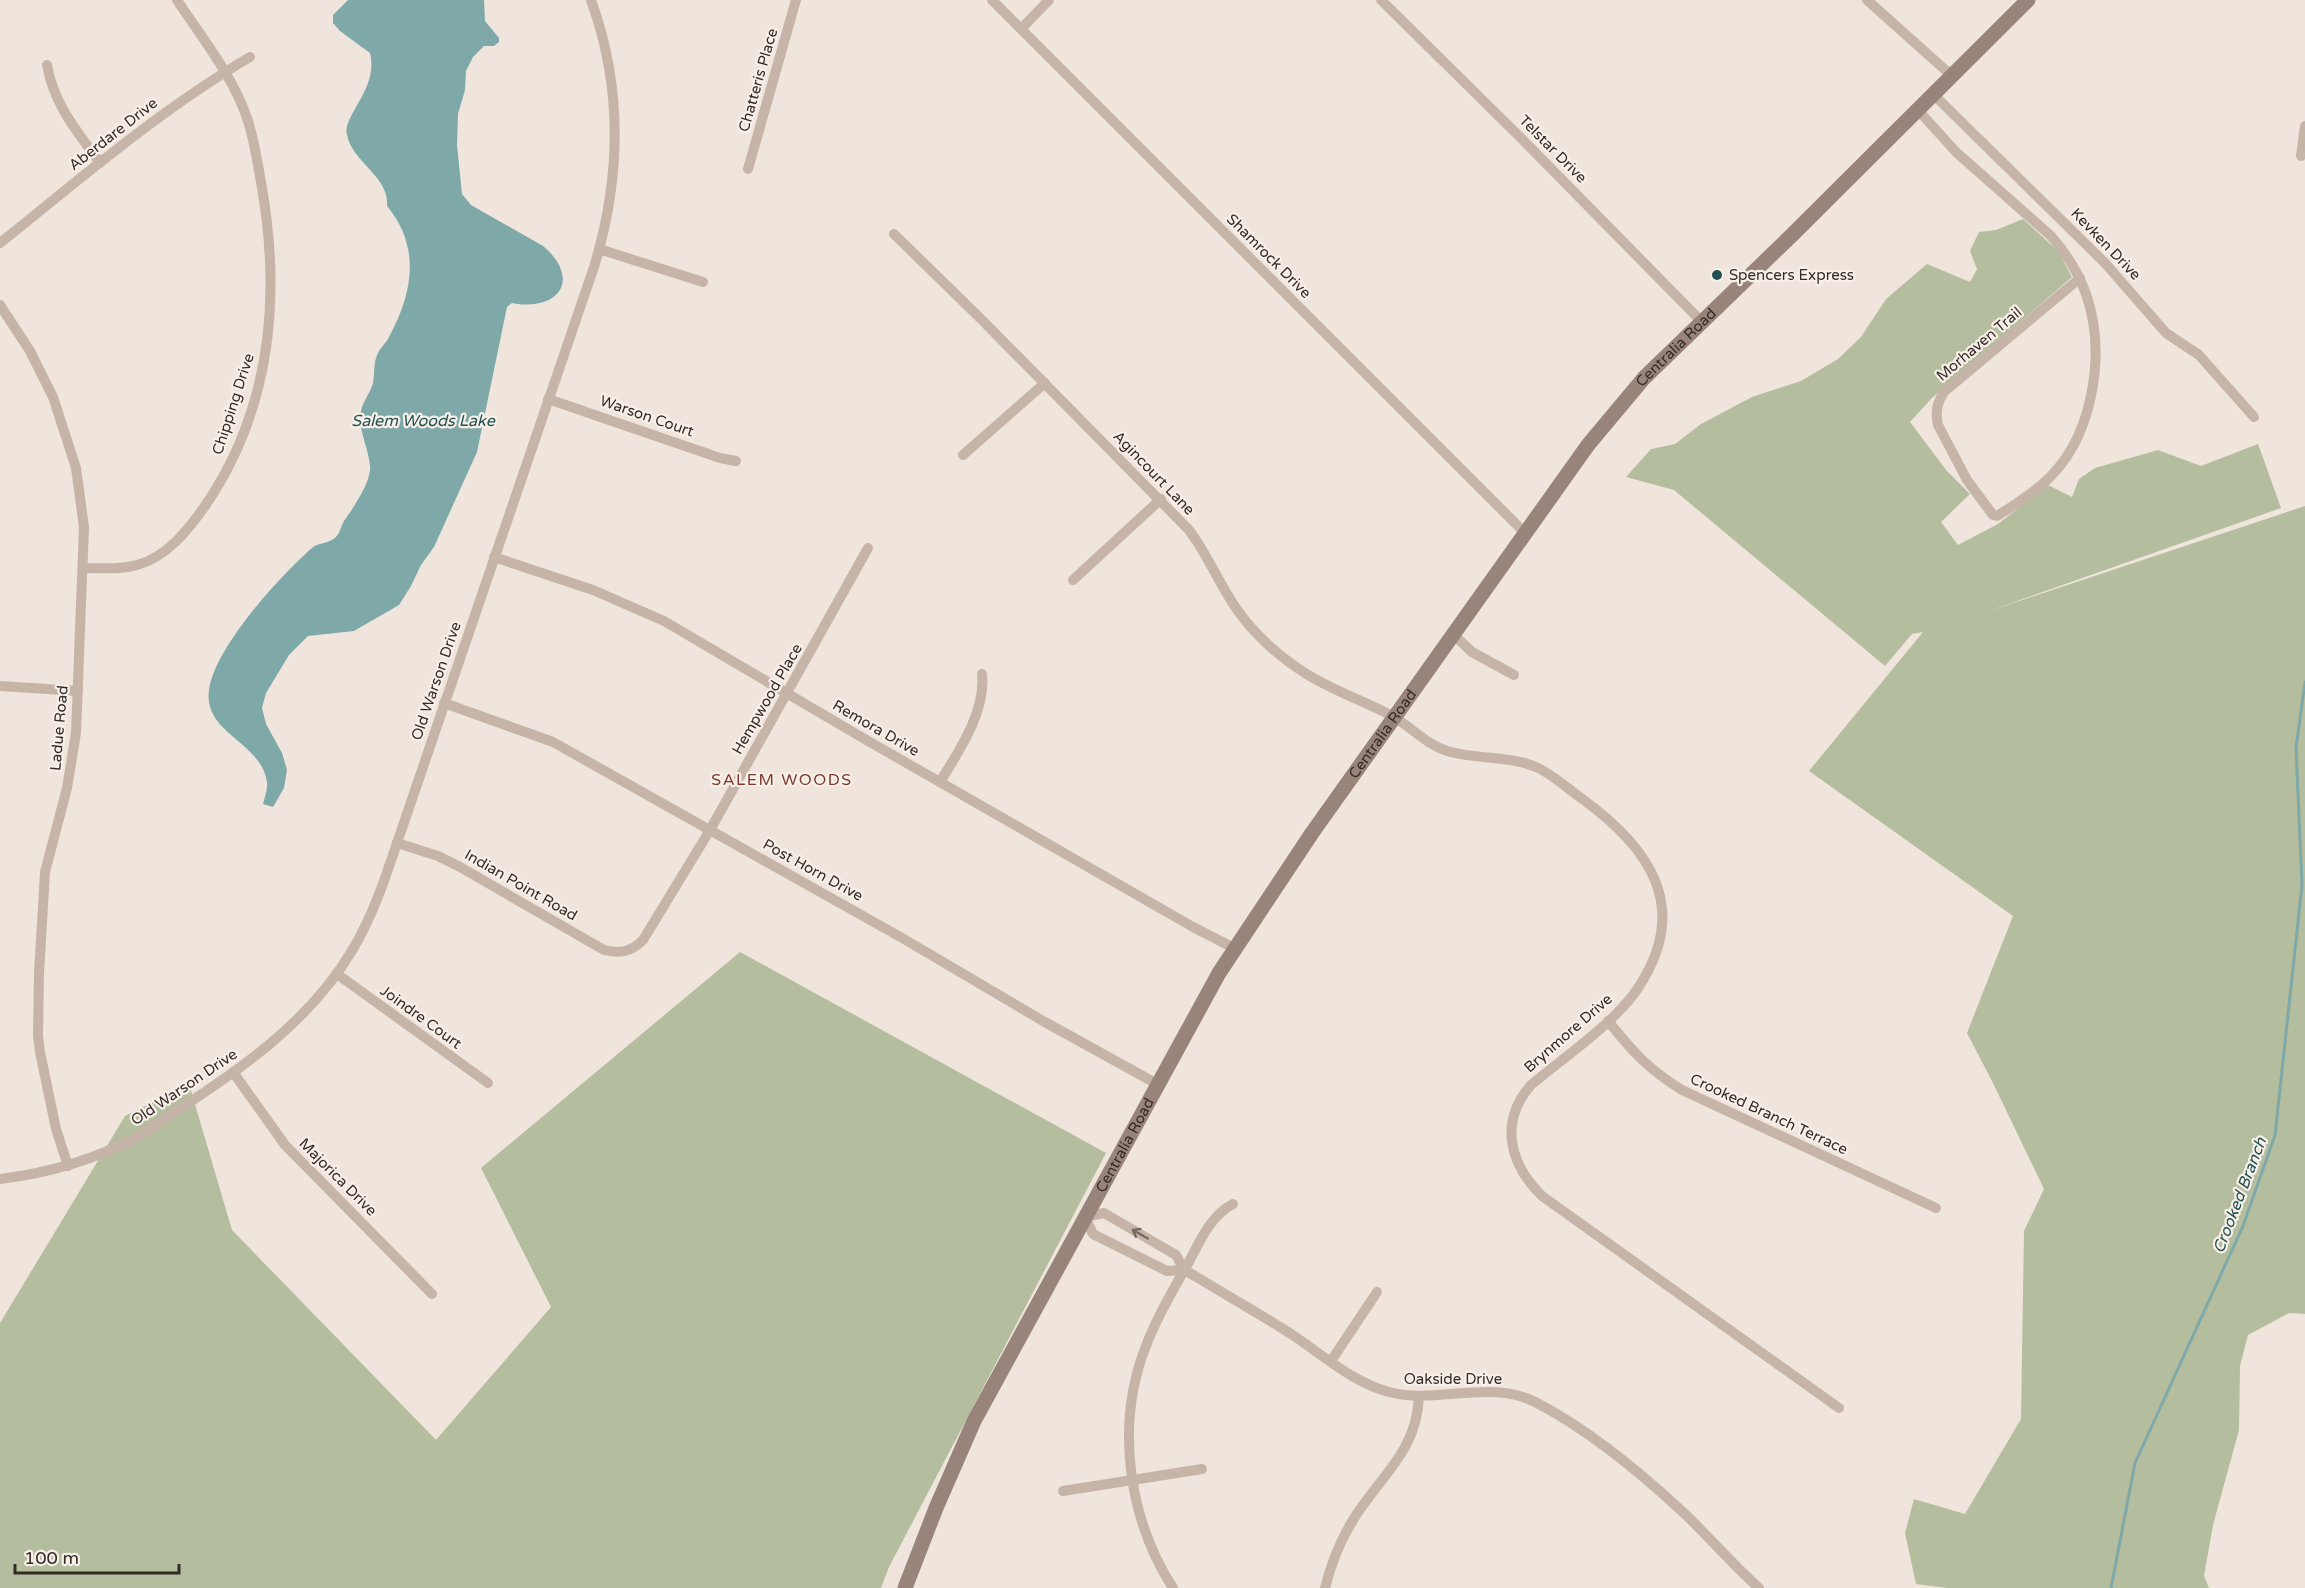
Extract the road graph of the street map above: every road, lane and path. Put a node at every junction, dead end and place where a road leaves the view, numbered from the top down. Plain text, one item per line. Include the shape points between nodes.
1 (177, 0) edge
2 (591, 0) edge
3 (796, 0) edge
4 (992, 0) edge
5 (1049, 0) edge
6 (1382, 0) edge
7 (1867, 0) edge
8 (2028, 0) edge
9 (1021, 30) junction
10 (250, 57) dead end
11 (47, 65) dead end
12 (225, 72) junction
13 (1951, 75) junction
14 (1933, 94) junction
15 (1917, 109) junction
16 (2305, 126) edge
17 (2301, 156) dead end
18 (100, 163) junction
19 (748, 169) dead end
20 (894, 234) dead end
21 (0, 243) edge
22 (599, 249) junction
23 (2080, 278) junction
24 (704, 282) dead end
25 (0, 305) edge
26 (1701, 321) junction
27 (1045, 383) junction
28 (548, 399) junction
29 (2254, 417) dead end
30 (963, 455) dead end
31 (736, 461) dead end
32 (1161, 499) junction
33 (1525, 534) junction
34 (868, 548) dead end
35 (494, 557) junction
36 (83, 568) junction
37 (1073, 580) dead end
38 (1454, 635) junction
39 (982, 674) dead end
40 (1514, 675) dead end
41 (0, 686) edge
42 (78, 691) junction
43 (787, 694) junction
44 (444, 703) junction
45 (1395, 718) junction
46 (940, 782) junction
47 (710, 830) junction
48 (397, 843) junction
49 (1234, 948) junction
50 (629, 951) joint
51 (337, 974) junction
52 (1608, 1020) junction
53 (233, 1072) junction
54 (488, 1083) dead end
55 (1159, 1085) junction
56 (68, 1166) junction
57 (0, 1179) edge
58 (1233, 1203) dead end
59 (1936, 1208) dead end
60 (1085, 1217) junction
61 (1184, 1270) junction
62 (1377, 1292) dead end
63 (432, 1294) dead end
64 (1331, 1361) junction
65 (1419, 1396) junction
66 (1839, 1408) dead end
67 (1202, 1469) dead end
68 (1133, 1480) junction
69 (1063, 1491) dead end
70 (905, 1588) edge
71 (1173, 1588) edge
72 (1325, 1588) edge
73 (1759, 1588) edge

1 - 12 street, Chipping Drive
2 - 22 street, Old Warson Drive via 607,52 616,111 612,191
3 - 19 street, Chatteris Place
4 - 9 street, Shamrock Drive
5 - 9 street
6 - 26 street, Telstar Drive
7 - 13 street
8 - 13 main road, Centralia Road
9 - 33 street, Shamrock Drive
10 - 12 street, Aberdare Drive
11 - 18 street via 59,106
12 - 18 street, Aberdare Drive
12 - 36 street, Chipping Drive via 249,123 268,224 272,298 260,378 229,465 216,490 180,538 137,565
13 - 14 main road, Centralia Road
14 - 15 main road, Centralia Road
14 - 29 street, Kevken Drive via 2105,263 2166,333 2199,355
15 - 23 street, Morhaven Trail via 1956,152 2051,236
15 - 26 main road, Centralia Road
16 - 17 street
18 - 21 street, Aberdare Drive
20 - 27 street, Agincourt Lane
22 - 24 street
22 - 28 street, Old Warson Drive
23 - 23 street, Morhaven Trail via 2092,315 2095,341 2092,384 2082,427 2051,477 1997,516 1993,515 1967,480 1938,425 1939,400
25 - 36 street, Ladue Road via 39,368 66,433 81,498
26 - 33 main road, Centralia Road via 1617,408
27 - 30 street
27 - 32 street, Agincourt Lane
28 - 31 street, Warson Court
28 - 35 street, Old Warson Drive
32 - 37 street
32 - 45 street, Agincourt Lane via 1199,543 1238,611 1268,644 1305,673
33 - 38 main road, Centralia Road
34 - 43 street, Hempwood Place
35 - 43 street, Remora Drive via 629,604
35 - 44 street, Old Warson Drive
36 - 42 street, Ladue Road
38 - 40 street via 1472,652
38 - 45 main road, Centralia Road
39 - 46 street via 980,705
41 - 42 street
42 - 56 street, Ladue Road via 72,764 45,872 39,973 40,1052
43 - 46 street, Remora Drive
43 - 47 street, Hempwood Place
44 - 47 street, Post Horn Drive via 553,742
44 - 48 street, Old Warson Drive
45 - 49 main road, Centralia Road
45 - 52 street, Brynmore Drive via 1447,751 1514,759 1539,768 1607,817 1643,856 1662,902 1661,935 1652,964 1638,989
46 - 49 street, Remora Drive
47 - 50 street, Hempwood Place via 643,940
47 - 55 street, Post Horn Drive
48 - 50 street, Indian Point Road via 460,867 604,950
48 - 51 street, Old Warson Drive via 368,920
49 - 55 main road, Centralia Road
51 - 53 street, Old Warson Drive via 293,1026
51 - 54 street, Joindre Court
52 - 59 street, Crooked Branch Terrace via 1656,1074 1682,1090
52 - 66 street, Brynmore Drive via 1520,1096 1512,1142 1520,1169 1542,1196
53 - 56 street, Old Warson Drive via 137,1137
53 - 63 street, Majorica Drive via 285,1145
55 - 60 main road, Centralia Road
56 - 57 street, Old Warson Drive
58 - 61 street via 1214,1219
60 - 61 street, Oakside Drive via 1093,1234 1167,1271
61 -> 60 street, Oakside Drive via 1176,1255 1104,1213
60 - 70 main road, Centralia Road via 974,1421
61 - 64 street, Oakside Drive
61 - 68 street via 1146,1346 1138,1371 1130,1418
62 - 64 street
64 - 65 street, Oakside Drive via 1368,1385 1399,1395
65 - 72 street via 1408,1445 1353,1520 1331,1565
65 - 73 street, Oakside Drive via 1492,1393 1534,1401 1647,1480
67 - 68 street
68 - 69 street
68 - 71 street via 1144,1526

